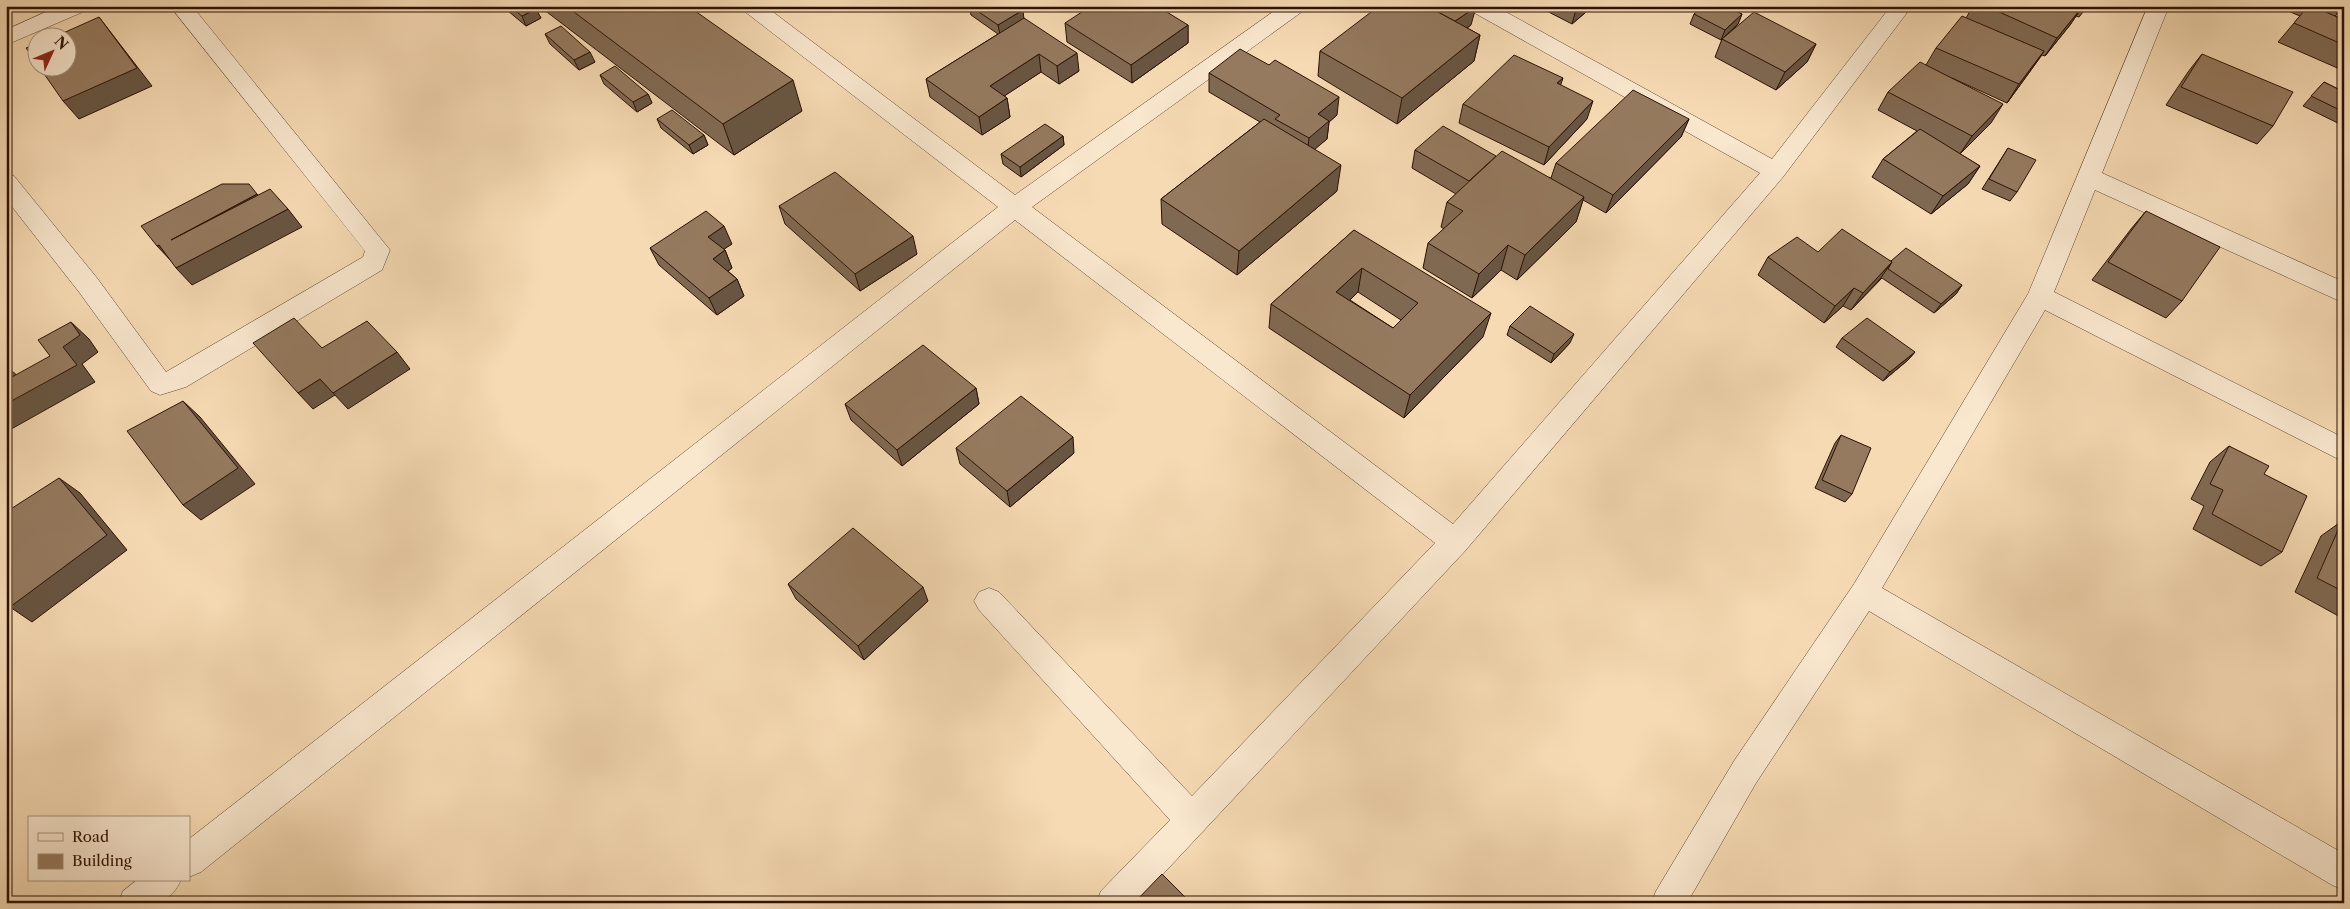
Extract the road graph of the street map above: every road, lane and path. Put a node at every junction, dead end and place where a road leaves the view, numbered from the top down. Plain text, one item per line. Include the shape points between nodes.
1 (78, 6) edge
2 (180, 6) edge
3 (751, 6) edge
4 (1296, 6) edge
5 (1478, 6) edge
6 (1902, 6) edge
7 (2159, 6) edge
8 (6, 38) edge
9 (1775, 171) junction
10 (2089, 177) junction
11 (6, 182) edge
12 (1015, 207) junction
13 (2344, 294) edge
14 (2040, 296) junction
15 (2344, 451) edge
16 (1455, 542) junction
17 (1864, 592) junction
18 (989, 601) dead end
19 (1191, 818) junction
20 (190, 859) edge
21 (2344, 873) edge
22 (161, 882) edge
23 (135, 903) edge
24 (1113, 903) edge
25 (1668, 903) edge

1 - 8 street
2 - 11 street via 378,250 373,263 177,380 160,384 88,285
3 - 12 street
4 - 12 street
5 - 9 street
6 - 9 street
7 - 10 street
9 - 16 street
10 - 13 street
10 - 14 street
12 - 16 street
12 - 20 street
14 - 15 street
14 - 17 street
16 - 19 street
17 - 21 street
17 - 25 street via 1745,772
18 - 19 street
19 - 24 street
22 - 23 street

